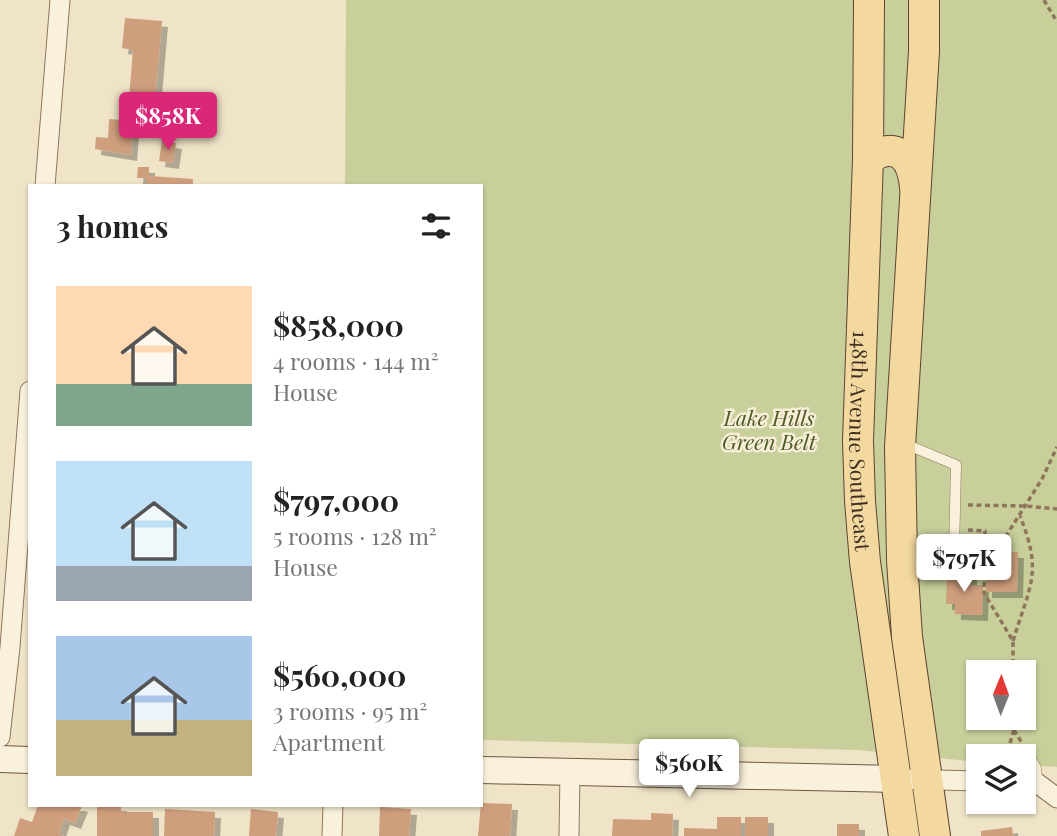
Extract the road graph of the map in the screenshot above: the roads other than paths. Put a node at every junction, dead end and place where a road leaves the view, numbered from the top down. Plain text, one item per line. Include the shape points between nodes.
1 (60, 0) edge
2 (869, 0) edge
3 (924, 0) edge
4 (868, 159) junction
5 (46, 184) edge
6 (916, 204) junction
7 (28, 417) edge
8 (900, 447) junction
9 (954, 552) dead end
10 (0, 737) edge
11 (0, 759) edge
12 (28, 760) edge
13 (483, 770) edge
14 (570, 772) junction
15 (898, 779) junction
16 (928, 780) junction
17 (966, 781) edge
18 (1036, 786) edge
19 (1056, 796) edge
20 (333, 807) edge
21 (332, 836) edge
22 (569, 836) edge
23 (904, 836) edge
24 (935, 836) edge

1 - 5 street
2 - 4 main road, 148th Avenue Southeast
3 - 6 main road, 148th Avenue Southeast
4 - 6 main road via 889,150 901,154 913,170
4 - 15 main road, 148th Avenue Southeast via 860,501
6 - 8 main road, 148th Avenue Southeast
7 - 10 street
8 - 9 lane via 915,448 956,465
8 - 16 main road, 148th Avenue Southeast via 907,637
11 - 12 street
13 - 14 street
14 - 15 street
14 - 22 street
15 - 16 street
15 - 23 main road, 148th Avenue Southeast
16 - 17 street
16 - 24 main road, 148th Avenue Southeast
18 - 19 street
20 - 21 street

